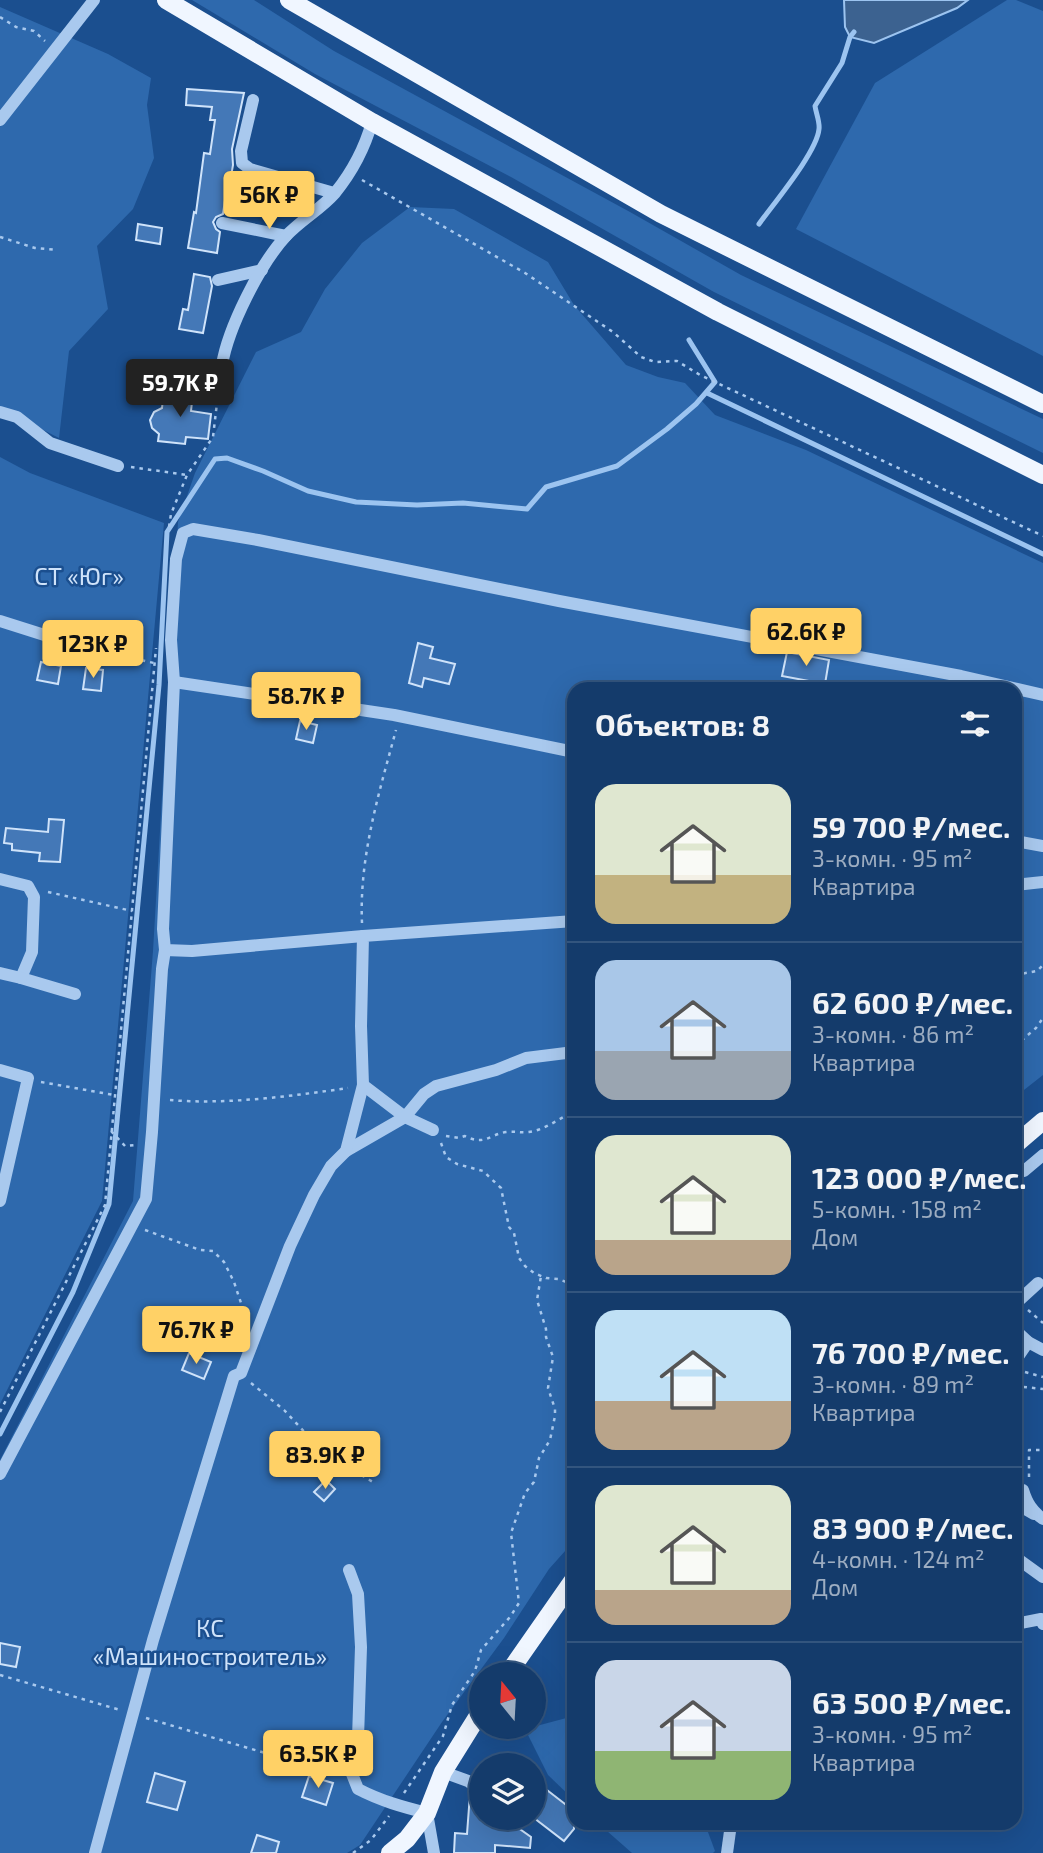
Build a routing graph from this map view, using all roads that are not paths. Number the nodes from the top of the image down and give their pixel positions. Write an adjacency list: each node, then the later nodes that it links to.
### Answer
1 (94, 0): 5 (street)
2 (166, 0): 6 (main road)
3 (289, 0): 13 (main road)
4 (253, 100): 7 (street)
5 (0, 120)
6 (372, 122): 7 (street); 16 (main road)
7 (334, 193): 9 (street)
8 (222, 223): 9 (street)
9 (286, 236): 10 (street)
10 (262, 270): 11 (street); 12 (street)
11 (218, 280)
12 (222, 365)
13 (1043, 404)
14 (0, 412): 15 (street)
15 (118, 466)
16 (1043, 475)
17 (0, 621): 18 (street)
18 (79, 646)
19 (174, 682): 20 (street); 23 (street); 31 (street)
20 (987, 682)
21 (1022, 690): 22 (street)
22 (1043, 695)
23 (567, 751)
24 (1022, 842): 25 (street)
25 (1043, 846)
26 (0, 879): 33 (street)
27 (1043, 881): 28 (street)
28 (1022, 884)
29 (567, 921): 30 (street)
30 (363, 936): 31 (street); 37 (street)
31 (165, 950): 52 (street)
32 (0, 973): 33 (street)
33 (21, 978): 34 (street)
34 (75, 994)
35 (567, 1053): 38 (street)
36 (0, 1070): 45 (street)
37 (363, 1085): 38 (street); 42 (street)
38 (405, 1117): 40 (street); 42 (street)
39 (1043, 1121): 41 (main road)
40 (435, 1132)
41 (1022, 1139)
42 (346, 1151): 68 (street)
43 (1043, 1155): 44 (street)
44 (1022, 1171)
45 (0, 1200)
46 (1038, 1283): 47 (street)
47 (1022, 1298)
48 (1022, 1336): 49 (street)
49 (1028, 1342): 50 (street); 51 (street)
50 (1043, 1350)
51 (1022, 1351)
52 (0, 1474)
53 (1023, 1490): 55 (street)
54 (1022, 1507): 55 (street)
55 (1043, 1519)
56 (1022, 1562): 58 (street)
57 (349, 1570): 66 (street)
58 (1043, 1576)
59 (567, 1588): 62 (main road)
60 (1022, 1623): 61 (street)
61 (1043, 1624)
62 (516, 1662)
63 (469, 1731): 64 (main road)
64 (443, 1772): 65 (street); 66 (main road)
65 (469, 1782)
66 (427, 1813): 69 (main road); 70 (street)
67 (730, 1830): 71 (street)
68 (96, 1853)
69 (390, 1853)
70 (434, 1853)
71 (727, 1853)

